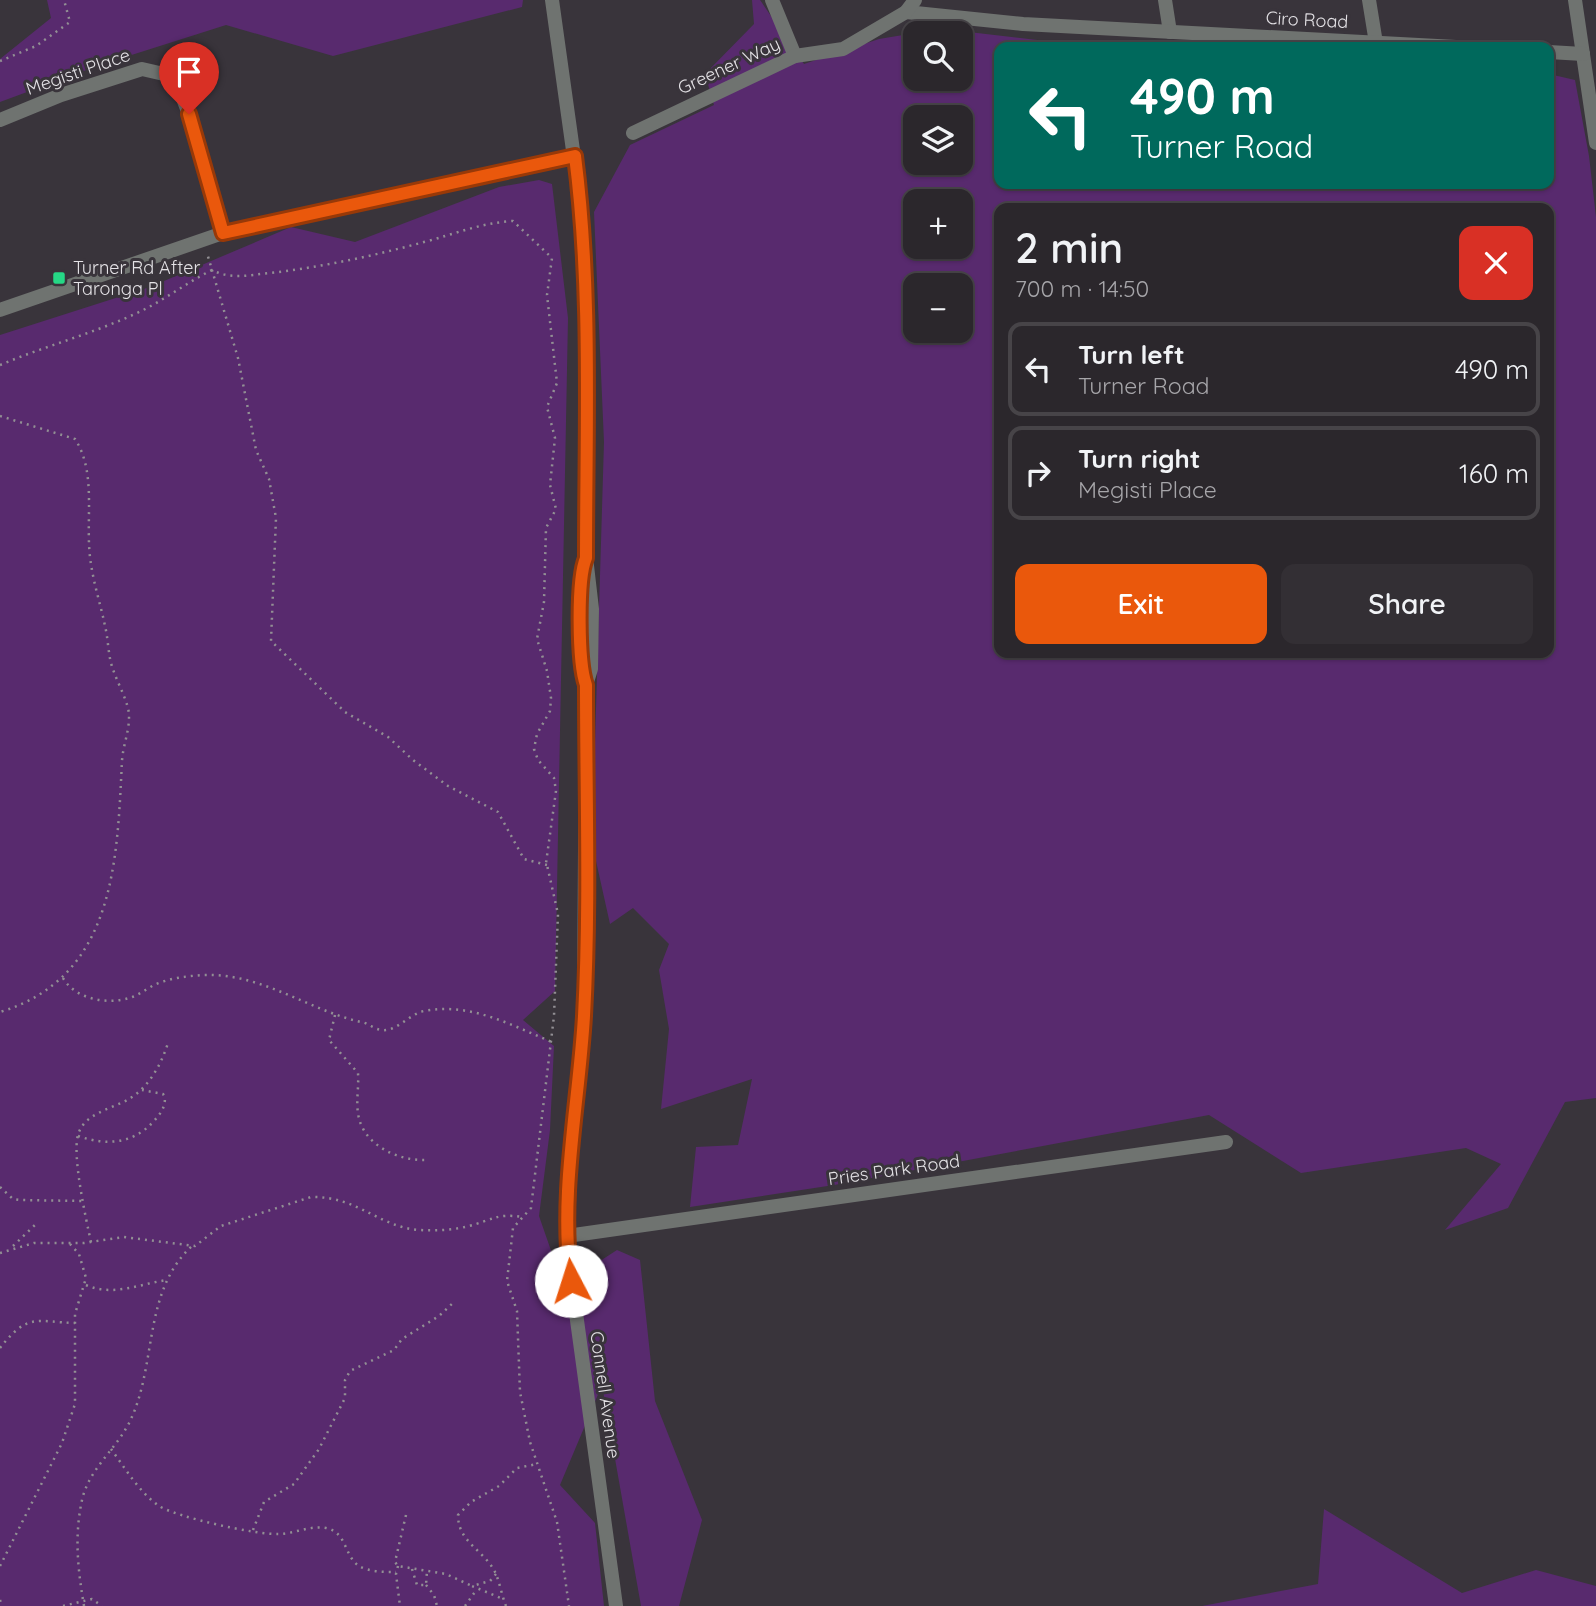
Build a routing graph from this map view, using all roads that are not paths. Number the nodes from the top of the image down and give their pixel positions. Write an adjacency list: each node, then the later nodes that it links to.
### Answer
1 (552, 0): 16 (street, Connell Avenue)
2 (772, 0): 12 (street)
3 (1165, 0): 7 (street)
4 (1369, 0): 9 (street)
5 (1576, 0): 11 (street)
6 (910, 6): 7 (street, Ciro Road); 12 (street, Greener Way)
7 (1170, 32): 8 (street, Ciro Road)
8 (1357, 42)
9 (1376, 42)
10 (1554, 52): 11 (street)
11 (1583, 54): 15 (street)
12 (795, 56): 14 (street, Greener Way)
13 (0, 120): 17 (street, Megisti Place)
14 (633, 133)
15 (1596, 144)
16 (575, 156): 17 (street); 20 (street, Connell Avenue)
17 (223, 233): 18 (street)
18 (0, 310)
19 (1226, 1142): 20 (street, Pries Park Road)
20 (567, 1236): 21 (street, Connell Avenue)
21 (616, 1606)

